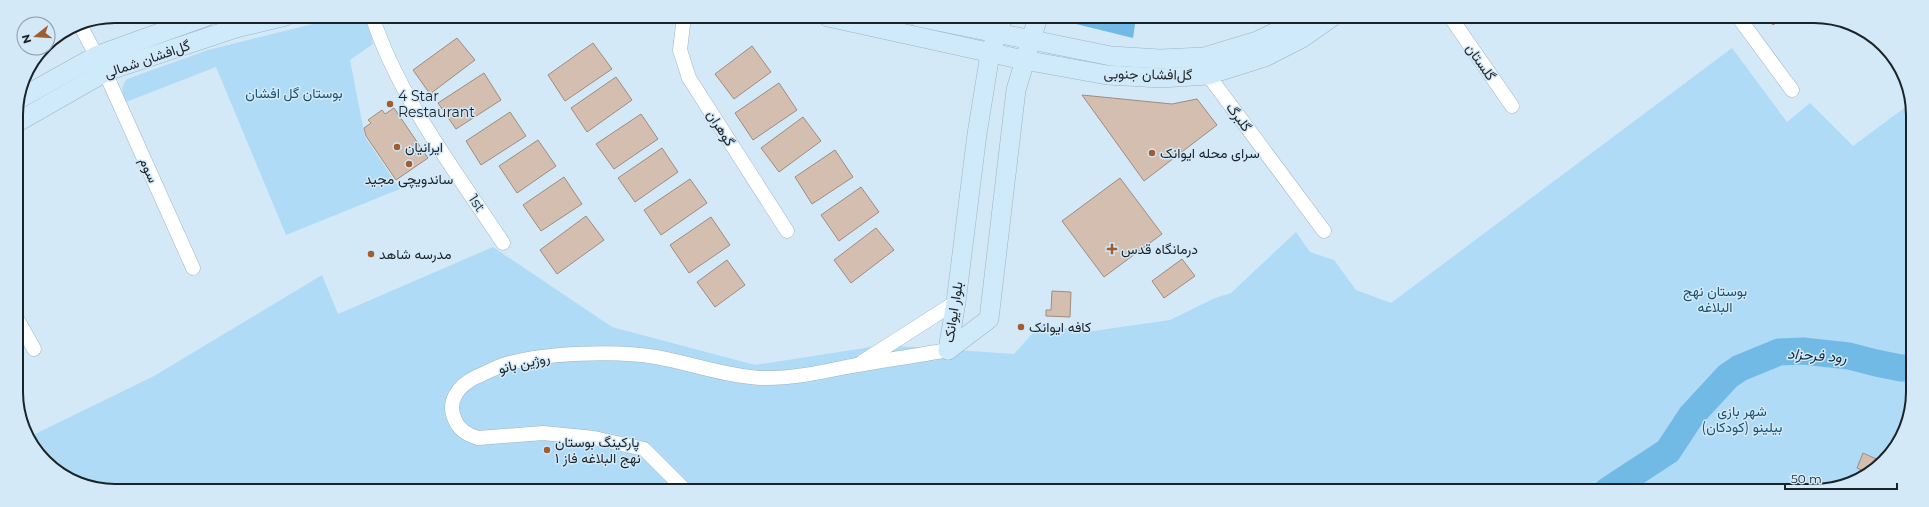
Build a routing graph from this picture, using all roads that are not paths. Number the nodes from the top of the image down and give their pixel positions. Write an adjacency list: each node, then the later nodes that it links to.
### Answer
1 (191, 23): 17 (main road, گل‌افشان شمالی)
2 (257, 23): 17 (main road, گل‌افشان شمالی)
3 (375, 23): 25 (street, 1st)
4 (683, 23): 23 (street, گوهران)
5 (854, 23): 15 (main road)
6 (980, 23): 12 (main road)
7 (1036, 23): 14 (main road, بلوار ایوانک)
8 (1295, 23): 18 (main road, گل‌افشان جنوبی)
9 (1323, 23): 18 (main road, گل‌افشان جنوبی)
10 (1454, 23): 21 (street, گلستان)
11 (1743, 23): 19 (street)
12 (1000, 25): 14 (main road, گل‌افشان جنوبی); 15 (main road, بلوار ایوانک)
13 (82, 30): 17 (street, سوم)
14 (1030, 41): 16 (main road, بلوار ایوانک); 18 (main road, گل‌افشان جنوبی)
15 (990, 54): 16 (main road, گل‌افشان جنوبی); 27 (main road, بلوار ایوانک)
16 (1024, 60): 18 (main road, گل‌افشان جنوبی); 30 (main road, بلوار ایوانک)
17 (100, 64): 20 (main road, گل‌افشان شمالی); 22 (main road, گل‌افشان شمالی); 26 (street, سوم)
18 (1206, 66): 24 (street, گلبرگ)
19 (1792, 90)
20 (25, 96)
21 (1512, 106)
22 (23, 118)
23 (786, 231)
24 (1324, 231)
25 (503, 243)
26 (193, 268)
27 (956, 302): 30 (main road, بلوار ایوانک); 31 (street)
28 (23, 330): 29 (street)
29 (34, 349)
30 (948, 350): 31 (street, روژین بانو)
31 (857, 366): 32 (street, روژین بانو)
32 (679, 484)

